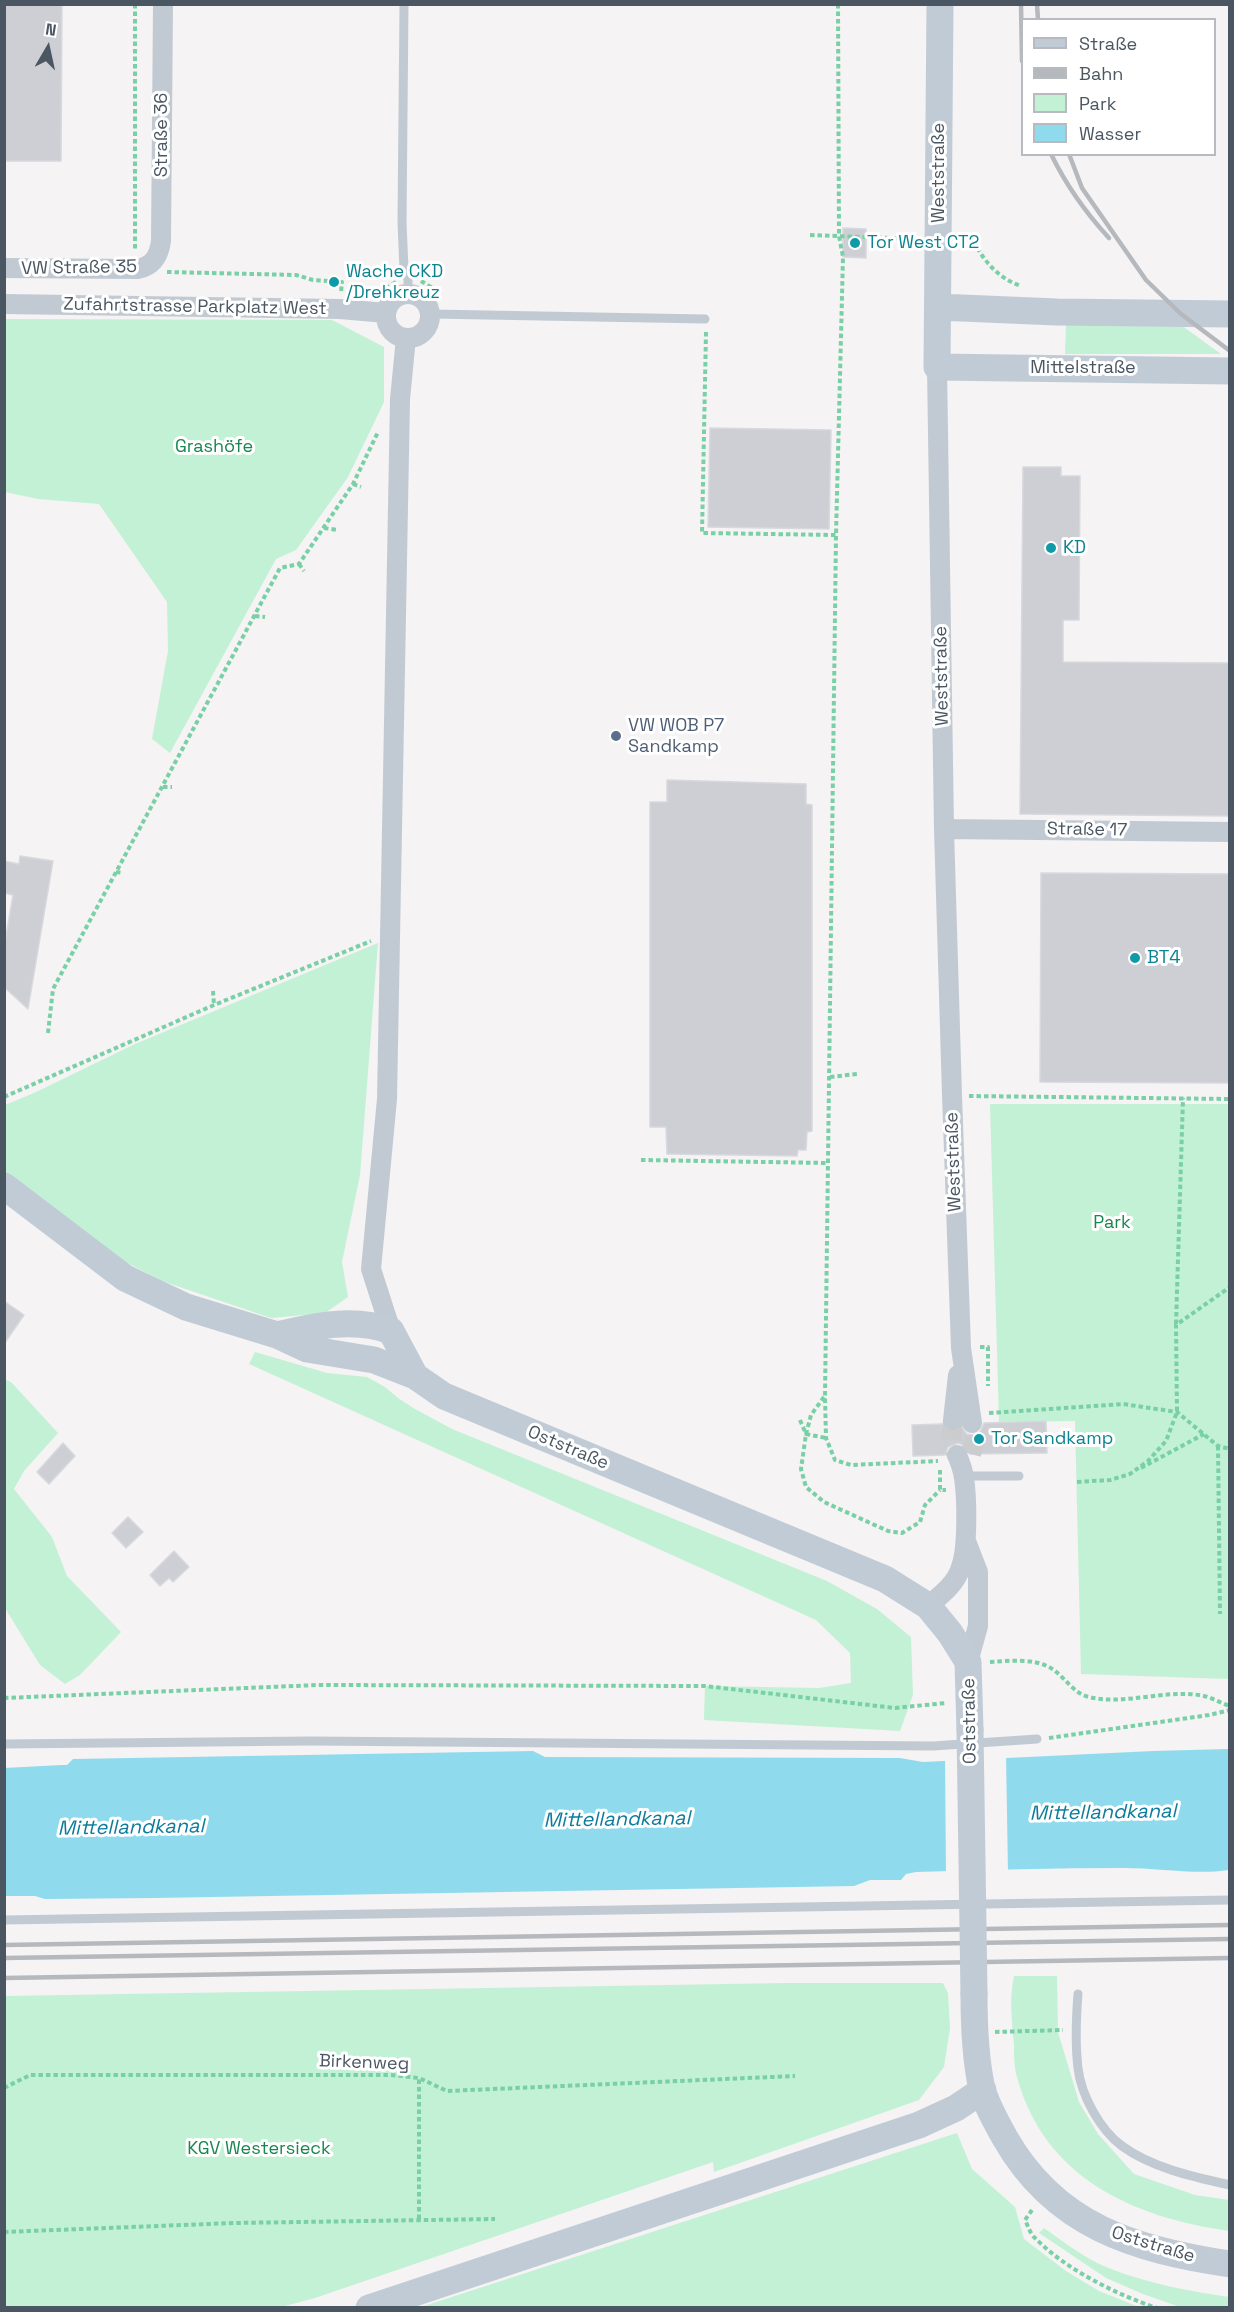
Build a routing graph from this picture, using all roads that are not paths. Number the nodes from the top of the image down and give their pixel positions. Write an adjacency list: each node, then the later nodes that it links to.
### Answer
1 (163, 4): 4 (street, Straße 36)
2 (404, 4): 6 (lane)
3 (940, 4): 8 (street, Weststraße)
4 (144, 257): 5 (street, VW Straße 35)
5 (4, 268)
6 (408, 293): 9 (street); 10 (street)
7 (4, 304): 9 (street, Zufahrtstrasse Parkplatz West)
8 (938, 307): 11 (street); 14 (street, Weststraße)
9 (386, 313): 13 (street)
10 (431, 314): 12 (lane); 13 (street)
11 (1230, 314)
12 (705, 319)
13 (406, 338): 19 (street)
14 (937, 367): 15 (street, Mittelstraße); 16 (street, Weststraße)
15 (1230, 371)
16 (944, 829): 17 (street, Straße 17); 22 (street, Weststraße)
17 (1230, 832)
18 (4, 1185): 20 (street)
19 (392, 1332): 20 (street); 21 (street)
20 (277, 1335): 21 (street)
21 (415, 1376): 27 (street, Oststraße)
22 (965, 1420)
23 (956, 1457): 24 (street)
24 (964, 1476): 25 (lane); 26 (street)
25 (1019, 1476)
26 (965, 1538): 27 (street); 28 (street)
27 (928, 1606): 28 (street, Oststraße)
28 (968, 1662): 34 (street, Oststraße, bridge)
29 (1037, 1739): 30 (lane)
30 (4, 1744)
31 (1230, 1900): 32 (lane)
32 (4, 1920)
33 (1078, 1994): 35 (lane)
34 (983, 2090): 36 (street, Oststraße); 37 (street)
35 (1230, 2185)
36 (1230, 2264)
37 (369, 2307)

